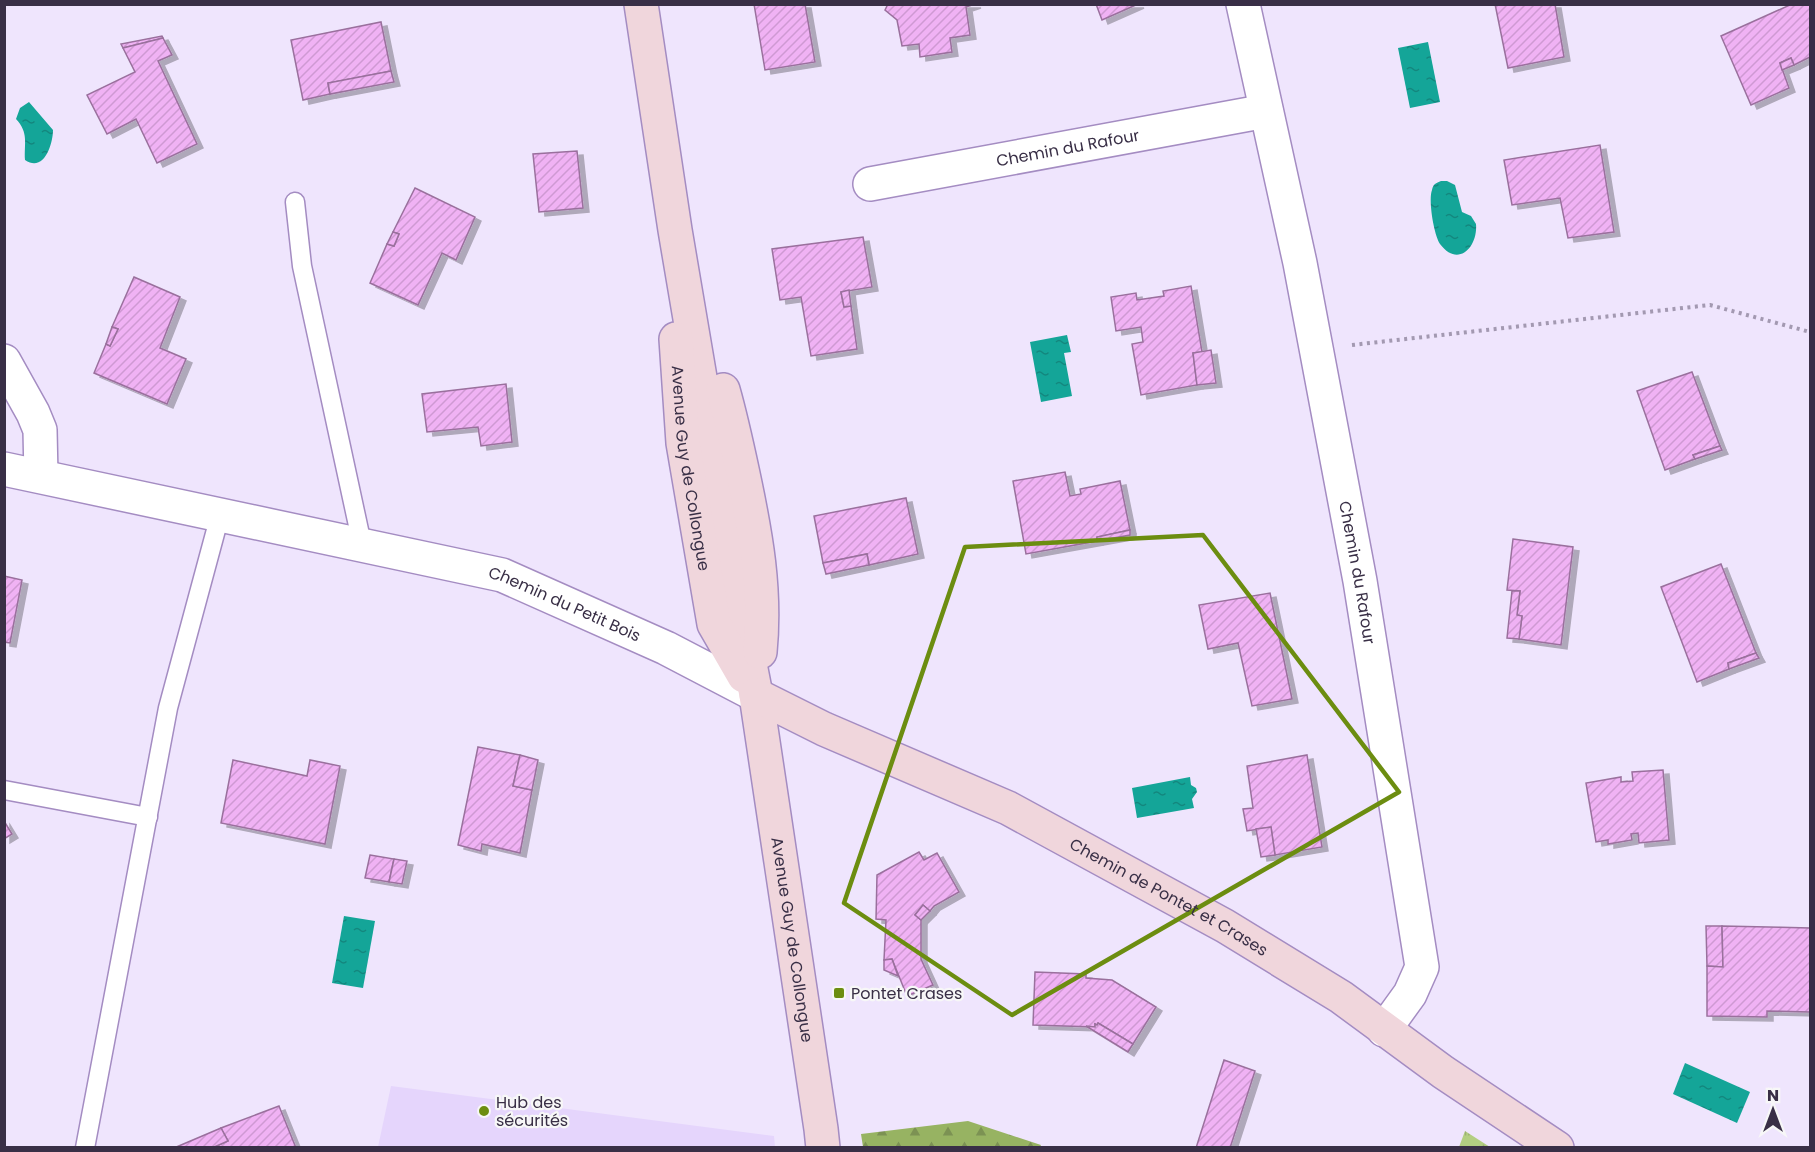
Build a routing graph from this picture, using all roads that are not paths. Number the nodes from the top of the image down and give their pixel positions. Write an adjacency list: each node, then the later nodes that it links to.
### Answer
1 (641, 4): 6 (main road, Avenue Guy de Collongue)
2 (1243, 4): 3 (street, Chemin du Rafour)
3 (1266, 111): 4 (street, Chemin du Rafour); 15 (street, Chemin du Rafour)
4 (870, 184)
5 (295, 201): 11 (lane)
6 (675, 230): 12 (main road, Avenue Guy de Collongue); 12 (main road, Avenue Guy de Collongue)
7 (4, 361): 9 (street)
8 (4, 469): 9 (street, Chemin du Petit Bois)
9 (41, 476): 10 (street, Chemin du Petit Bois)
10 (220, 515): 11 (street, Chemin du Petit Bois); 14 (lane)
11 (362, 544): 12 (street, Chemin du Petit Bois)
12 (756, 695): 15 (main road, Chemin de Pontet et Crases); 17 (main road, Avenue Guy de Collongue)
13 (4, 790): 14 (lane)
14 (148, 817): 16 (lane)
15 (1384, 1030): 18 (main road, Chemin de Pontet et Crases)
16 (85, 1148)
17 (823, 1148)
18 (1557, 1148)

